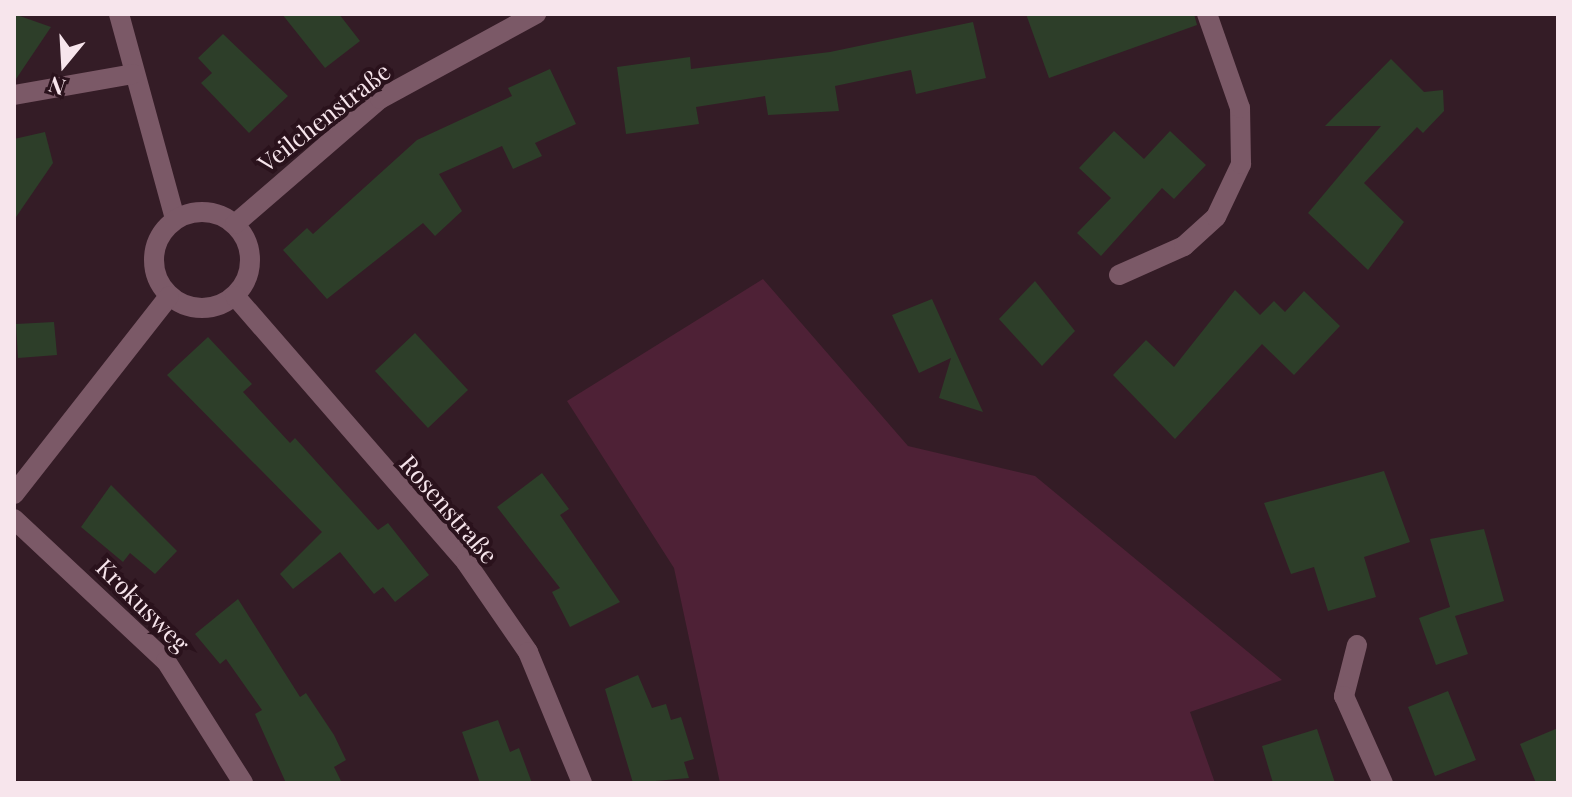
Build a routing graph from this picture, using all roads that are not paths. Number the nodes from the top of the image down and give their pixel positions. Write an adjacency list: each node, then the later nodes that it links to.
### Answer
1 (119, 14): 4 (street)
2 (536, 14): 7 (street, Veilchenstraße)
3 (1207, 14): 8 (street)
4 (133, 74): 5 (street); 6 (street)
5 (14, 95)
6 (175, 219): 7 (street); 9 (street)
7 (235, 224): 10 (street)
8 (1119, 275)
9 (169, 296): 10 (street); 11 (street)
10 (235, 296): 15 (street, Rosenstraße)
11 (14, 494)
12 (14, 519): 14 (street, Krokusweg)
13 (1357, 645): 16 (street)
14 (243, 783)
15 (582, 783)
16 (1383, 783)

